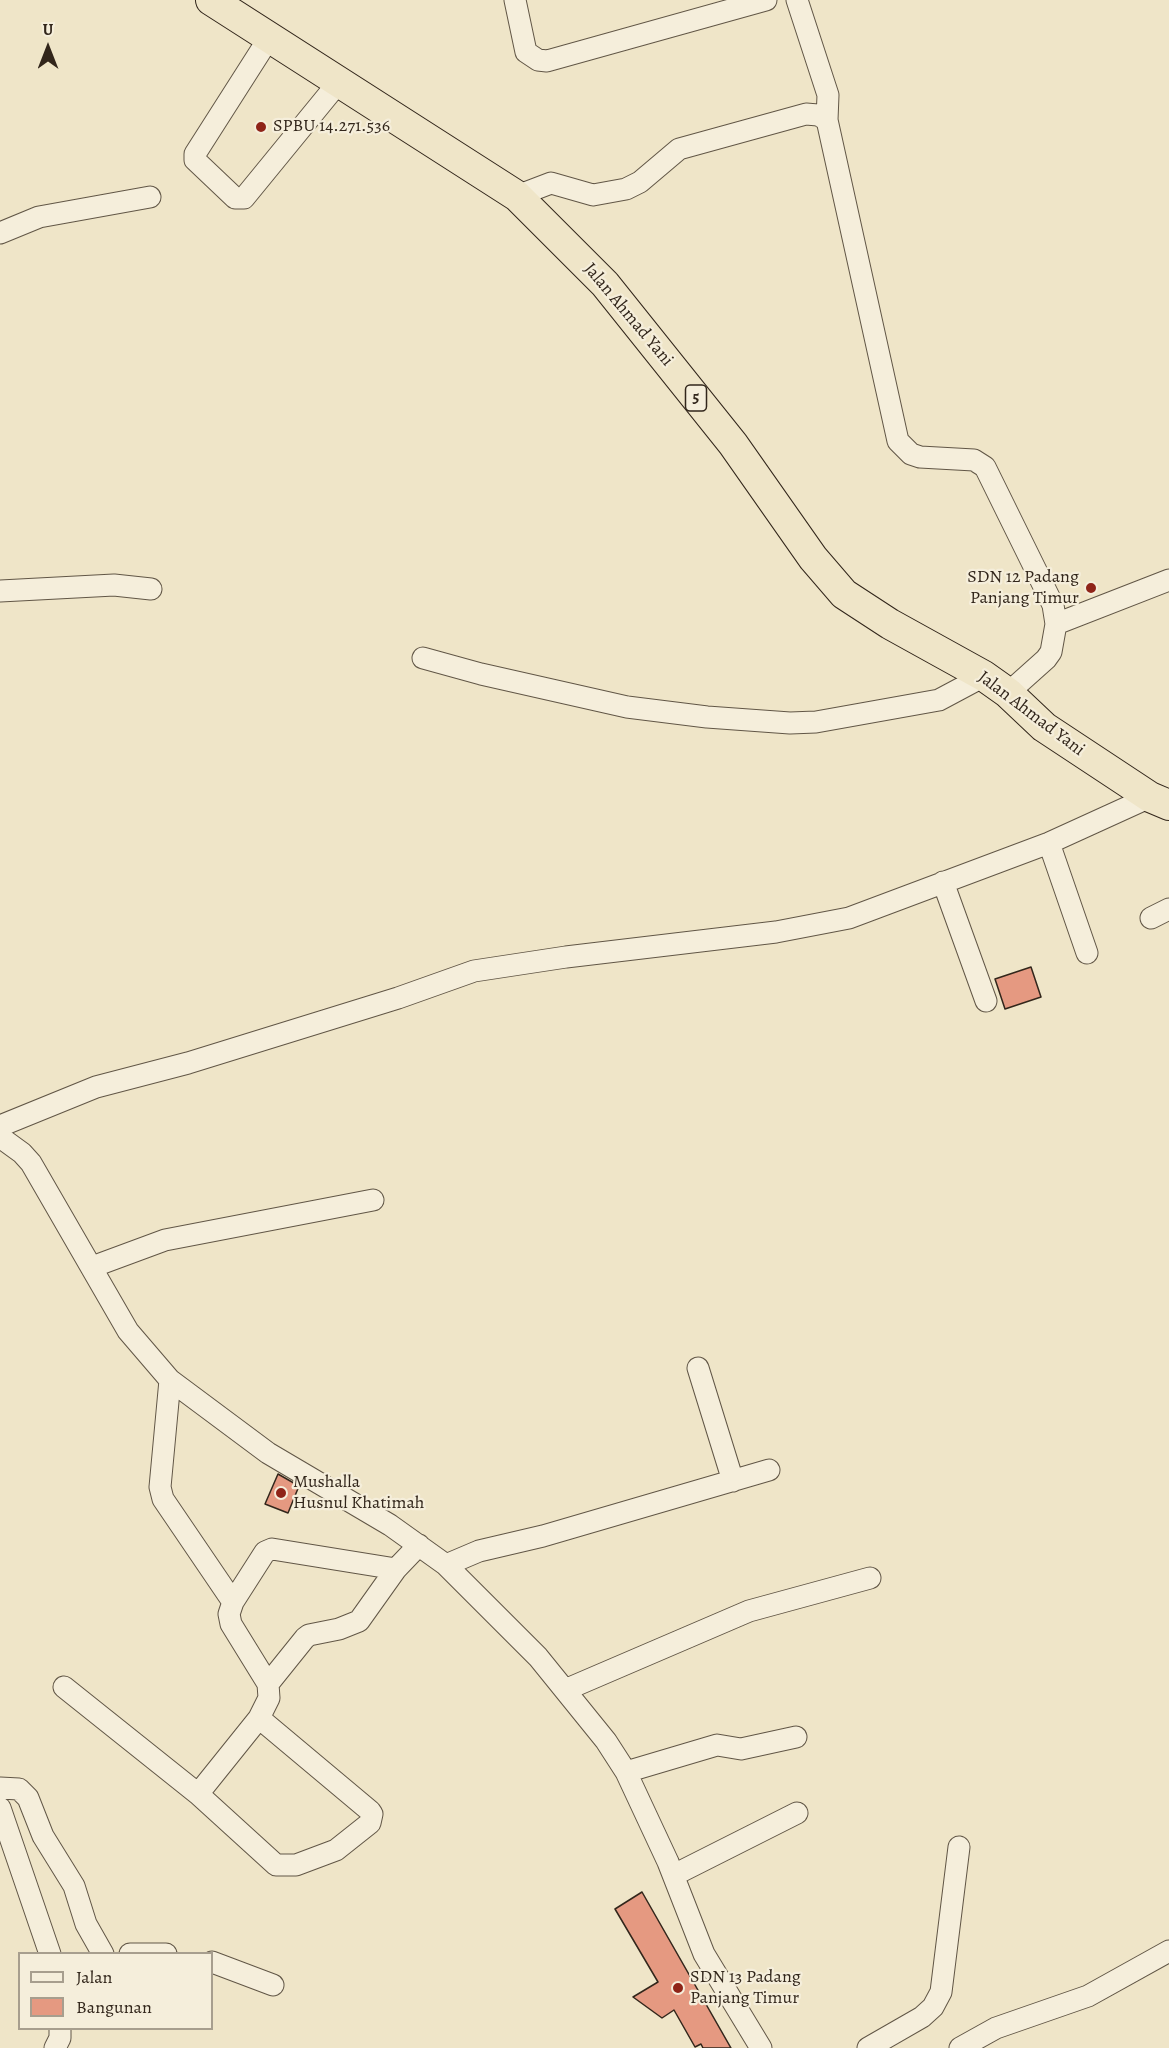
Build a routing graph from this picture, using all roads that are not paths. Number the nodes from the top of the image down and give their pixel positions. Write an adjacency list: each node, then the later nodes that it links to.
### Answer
1 (211, 0): 5 (highway, Jalan Ahmad Yani / 5)
2 (515, 0): 3 (street)
3 (766, 0)
4 (797, 0): 7 (street)
5 (269, 38): 6 (highway, Jalan Ahmad Yani / 5); 6 (street)
6 (338, 83): 8 (highway, Jalan Ahmad Yani / 5)
7 (827, 120): 8 (street); 14 (street)
8 (517, 196): 16 (highway, Jalan Ahmad Yani / 5)
9 (150, 197): 10 (street)
10 (0, 233)
11 (1169, 580): 14 (street)
12 (151, 589): 13 (street)
13 (0, 591)
14 (1056, 624): 17 (street)
15 (423, 658): 16 (street)
16 (984, 676): 17 (highway, Jalan Ahmad Yani / 5)
17 (1008, 693): 18 (highway, Jalan Ahmad Yani / 5)
18 (1163, 807): 19 (street)
19 (1048, 843): 20 (street); 21 (street)
20 (944, 882): 22 (street); 23 (street)
21 (1087, 953)
22 (986, 1001)
23 (0, 1126)
24 (0, 1137): 26 (street)
25 (373, 1200): 26 (street)
26 (92, 1267): 28 (street)
27 (698, 1368): 30 (street)
28 (170, 1380): 31 (street); 35 (street)
29 (769, 1470): 30 (street)
30 (733, 1480): 32 (street)
31 (419, 1545): 32 (street); 33 (street)
32 (446, 1565): 38 (street)
33 (396, 1569): 35 (street); 36 (street)
34 (870, 1578): 38 (street)
35 (233, 1602): 36 (street)
36 (268, 1684): 39 (street)
37 (64, 1687): 43 (street)
38 (565, 1690): 41 (street)
39 (259, 1718): 43 (street); 43 (street)
40 (796, 1737): 41 (street)
41 (626, 1772): 47 (street)
42 (0, 1788): 50 (street)
43 (198, 1794)
44 (0, 1808): 49 (street)
45 (797, 1813): 47 (street)
46 (959, 1847): 56 (street)
47 (674, 1875): 55 (street)
48 (1169, 1951): 57 (street)
49 (50, 1952)
50 (103, 1952)
51 (213, 1962): 52 (street)
52 (273, 1985)
53 (60, 2030): 54 (street)
54 (55, 2048)
55 (761, 2048)
56 (868, 2048)
57 (960, 2048)

